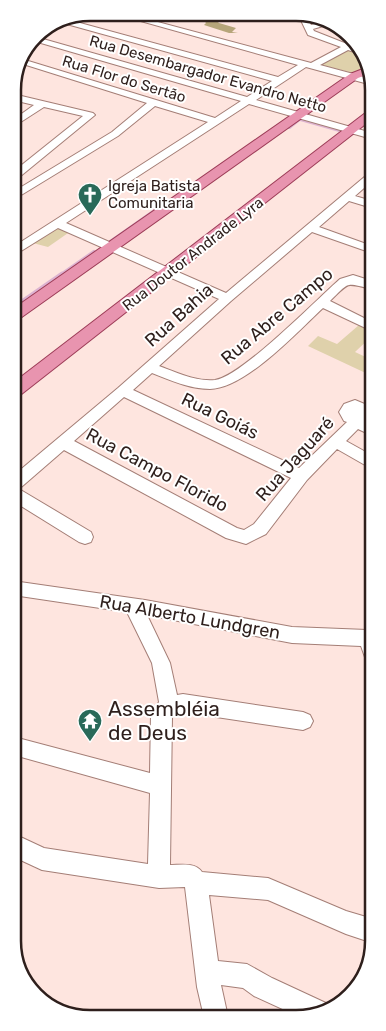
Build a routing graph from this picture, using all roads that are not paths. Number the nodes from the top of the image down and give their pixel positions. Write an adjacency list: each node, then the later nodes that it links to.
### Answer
1 (159, 21): 10 (street)
2 (306, 23): 5 (street)
3 (73, 24): 14 (street)
4 (318, 25): 5 (street)
5 (309, 28): 7 (street)
6 (42, 41): 16 (street, Rua Desembargador Evandro Netto)
7 (348, 44)
8 (349, 46): 10 (street)
9 (27, 63): 17 (street, Rua Flor do Sertão)
10 (310, 64): 12 (street); 14 (street)
11 (362, 73): 12 (main road)
12 (354, 76): 13 (street); 19 (main road)
13 (363, 79)
14 (278, 80): 16 (street)
15 (21, 99): 18 (street)
16 (248, 100): 19 (street, Rua Desembargador Evandro Netto); 22 (street)
17 (154, 102): 22 (street, Rua Flor do Sertão); 27 (street)
18 (43, 103): 20 (street); 25 (street)
19 (299, 115): 23 (street, Rua Desembargador Evandro Netto); 34 (main road)
20 (21, 118)
21 (365, 120): 23 (main road, Rua Doutor Andrade Lyra)
22 (215, 121): 30 (street)
23 (352, 130): 24 (street, Rua Desembargador Evandro Netto); 35 (main road, Rua Doutor Andrade Lyra)
24 (365, 134)
25 (21, 171)
26 (365, 182): 28 (street, Rua Bahia)
27 (21, 191)
28 (349, 197): 29 (street); 31 (street, Rua Bahia)
29 (365, 203)
30 (56, 223): 32 (street); 34 (street)
31 (312, 228): 33 (street); 37 (street, Rua Bahia)
32 (21, 247)
33 (365, 247)
34 (110, 248): 35 (street); 39 (main road)
35 (168, 273): 37 (street); 42 (main road, Rua Doutor Andrade Lyra)
36 (365, 282): 38 (street, Rua Abre Campo)
37 (227, 298): 41 (street, Rua Bahia)
38 (321, 302): 40 (street); 41 (street, Rua Abre Campo)
39 (21, 310)
40 (365, 324)
41 (149, 367): 43 (street, Rua Bahia)
42 (21, 386)
43 (123, 391): 45 (street, Rua Bahia); 48 (street, Rua Goiás)
44 (364, 415): 46 (street, Rua Jaguaré)
45 (64, 442): 49 (street, Rua Bahia); 51 (street, Rua Campo Florido)
46 (336, 442): 47 (street); 48 (street, Rua Jaguaré)
47 (365, 458)
48 (301, 476): 51 (street, Rua Jaguaré)
49 (21, 479)
50 (21, 498): 52 (street)
51 (232, 534)
52 (85, 536)
53 (21, 589): 54 (street, Rua Alberto Lundgren)
54 (133, 606): 55 (street, Rua Alberto Lundgren); 56 (street)
55 (365, 641)
56 (166, 708): 57 (street); 59 (street)
57 (302, 720)
58 (21, 748): 59 (street)
59 (160, 786): 61 (street)
60 (21, 848): 61 (street)
61 (159, 877): 62 (street)
62 (196, 883): 63 (street); 64 (street)
63 (365, 928)
64 (207, 972): 65 (street); 66 (street)
65 (308, 1008)
66 (215, 1010)

